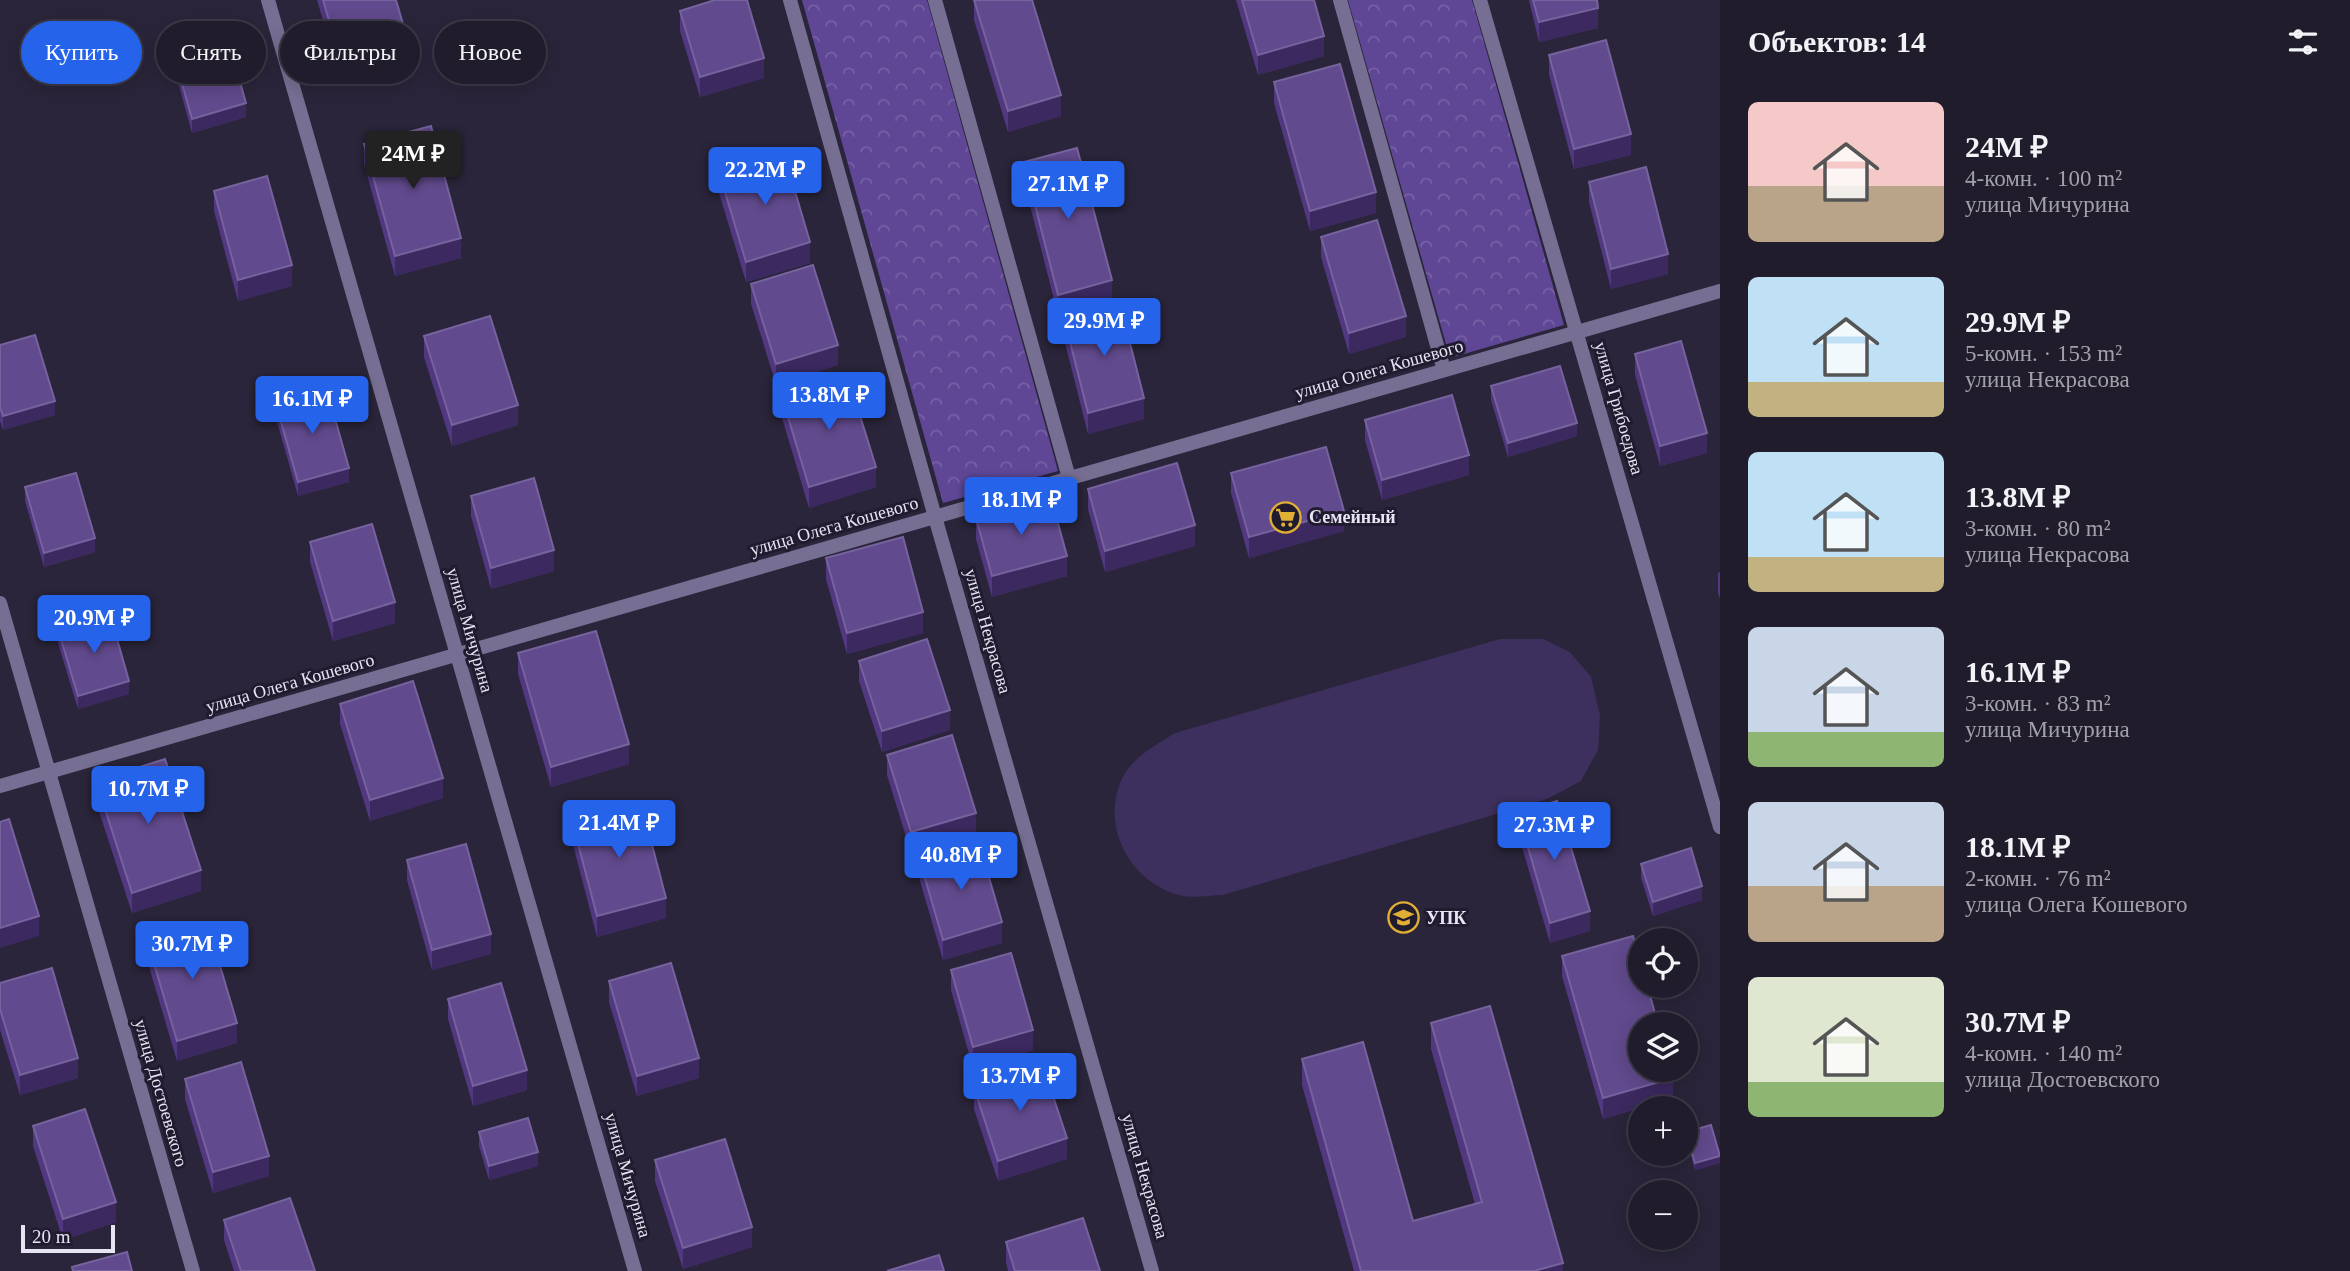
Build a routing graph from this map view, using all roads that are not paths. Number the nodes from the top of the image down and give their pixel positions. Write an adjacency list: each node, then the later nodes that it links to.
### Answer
1 (268, 0): 12 (street, улица Мичурина)
2 (790, 0): 10 (street, улица Некрасова)
3 (934, 0): 9 (street)
4 (1340, 0): 8 (street)
5 (1480, 0): 7 (street, улица Грибоедова)
6 (1720, 291): 7 (street, улица Олега Кошевого)
7 (1576, 332): 8 (street, улица Олега Кошевого); 15 (street, улица Грибоедова)
8 (1444, 370): 9 (street, улица Олега Кошевого)
9 (1069, 478): 10 (street, улица Олега Кошевого)
10 (935, 517): 12 (street, улица Олега Кошевого); 18 (street, улица Некрасова)
11 (0, 603): 13 (street, улица Достоевского)
12 (457, 654): 13 (street, улица Олега Кошевого); 17 (street, улица Мичурина)
13 (49, 772): 14 (street, улица Олега Кошевого); 16 (street, улица Достоевского)
14 (0, 786)
15 (1720, 827)
16 (192, 1271)
17 (635, 1271)
18 (1152, 1271)

